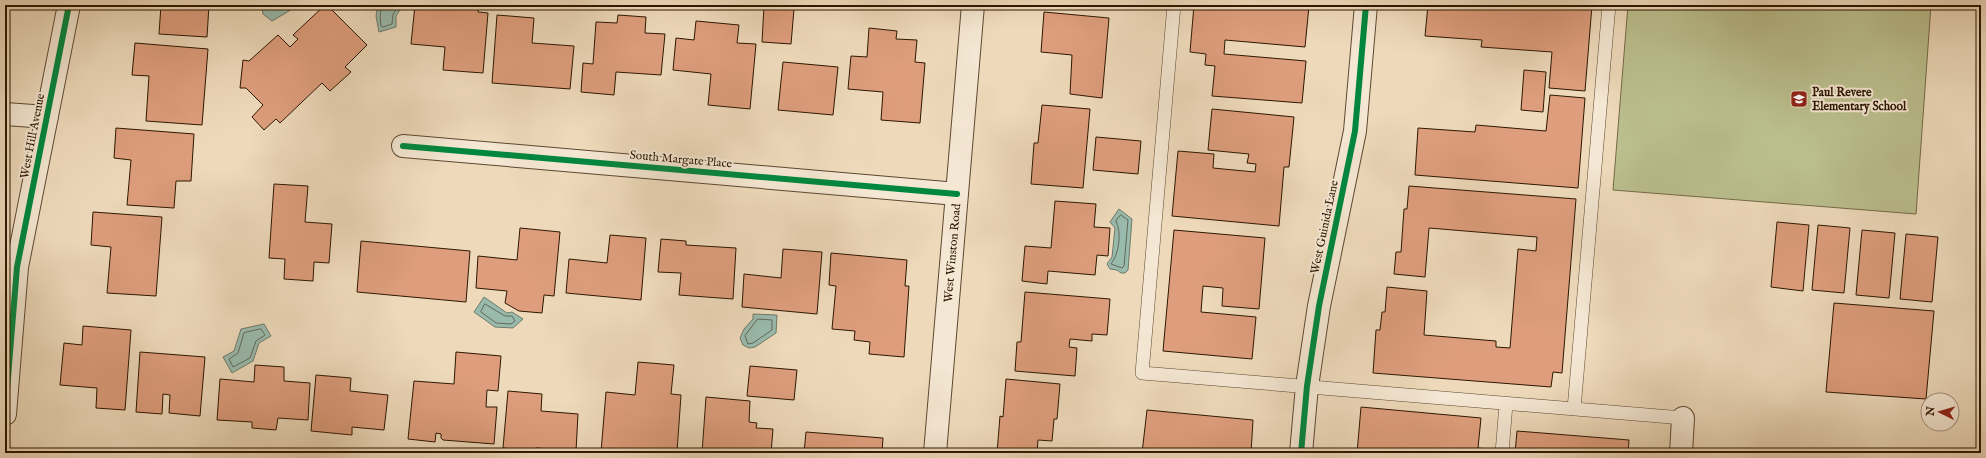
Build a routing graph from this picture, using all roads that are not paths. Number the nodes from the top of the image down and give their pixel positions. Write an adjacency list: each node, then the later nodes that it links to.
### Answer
1 (70, 5): 7 (street, West Hill Avenue)
2 (973, 5): 9 (street, West Winston Road)
3 (1174, 5): 10 (lane)
4 (1366, 5): 10 (street, West Guinida Lane)
5 (1609, 5): 12 (lane)
6 (5, 114): 7 (street)
7 (47, 117): 13 (street, West Hill Avenue)
8 (404, 146): 9 (street, South Margate Place)
9 (957, 194): 15 (street, West Winston Road)
10 (1307, 386): 11 (lane); 16 (street, West Guinida Lane)
11 (1506, 404): 12 (lane); 17 (lane)
12 (1574, 409): 14 (lane)
13 (5, 414)
14 (1683, 418): 18 (street)
15 (935, 453)
16 (1301, 453)
17 (1502, 453)
18 (1681, 453)

